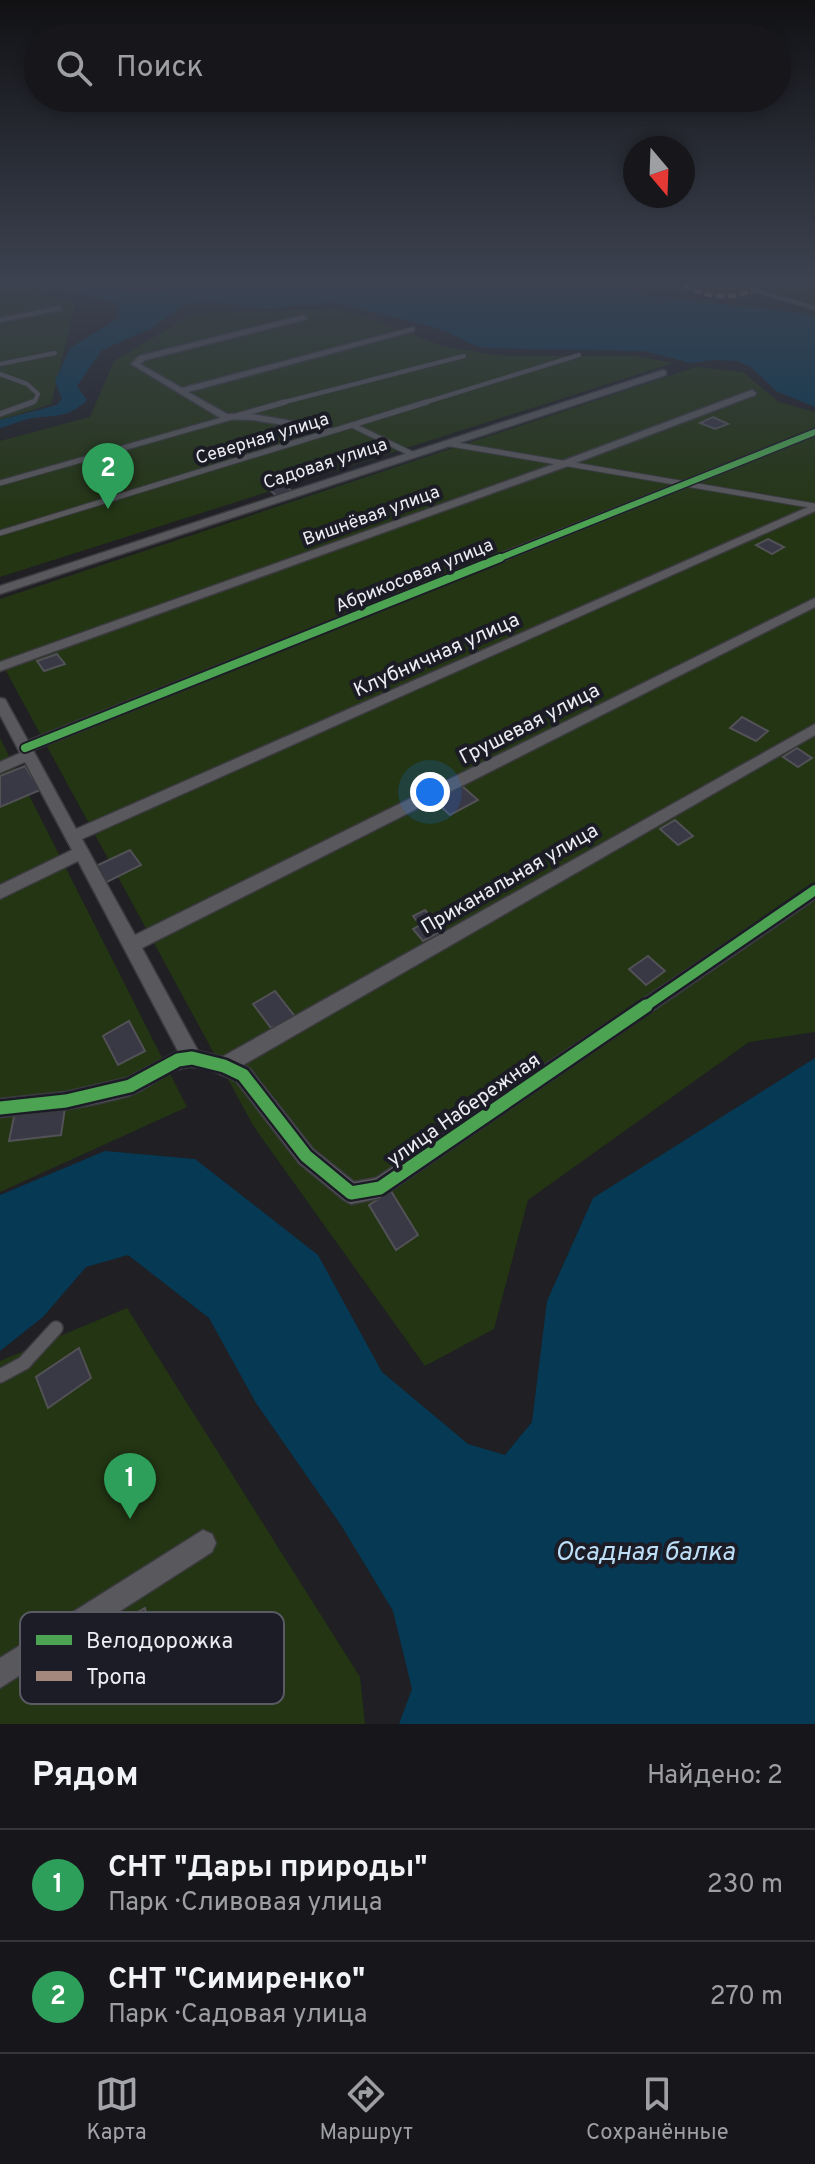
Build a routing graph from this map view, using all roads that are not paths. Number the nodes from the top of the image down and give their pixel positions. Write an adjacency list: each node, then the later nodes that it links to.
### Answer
1 (23, 359): 6 (lane)
2 (140, 359): 9 (street)
3 (298, 359): 9 (street)
4 (450, 359): 12 (lane)
5 (565, 359): 13 (lane, Северная улица)
6 (0, 364)
7 (663, 373): 16 (street, Садовая улица)
8 (0, 374): 11 (lane)
9 (180, 391): 12 (street)
10 (752, 393): 18 (street, Вишнёвая улица)
11 (0, 414)
12 (225, 417): 14 (street); 19 (lane)
13 (352, 425): 14 (lane, Северная улица); 17 (lane)
14 (330, 431): 22 (lane, Северная улица)
15 (815, 432): 20 (street, Абрикосовая улица)
16 (451, 444): 17 (street, Садовая улица); 18 (lane)
17 (414, 455): 23 (street, Садовая улица)
18 (561, 465): 20 (lane); 25 (street, Вишнёвая улица)
19 (0, 483)
20 (681, 485): 21 (lane); 28 (street, Абрикосовая улица)
21 (815, 507): 30 (street, Клубничная улица)
22 (0, 533)
23 (0, 590)
24 (815, 602): 33 (street, Грушевая улица)
25 (0, 667)
26 (0, 702): 28 (street)
27 (815, 729): 35 (street, Приканальная улица)
28 (27, 752): 29 (street, Абрикосовая улица); 30 (street)
29 (0, 768)
30 (77, 845): 32 (street); 33 (street)
31 (815, 890): 35 (street, улица Набережная)
32 (0, 893)
33 (131, 945): 34 (street)
34 (192, 1058): 35 (street, улица Набережная); 36 (street)
35 (224, 1066)
36 (0, 1108)
37 (56, 1328): 38 (lane)
38 (0, 1376)
39 (203, 1543): 40 (street)
40 (96, 1612)
41 (20, 1661): 42 (street)
42 (0, 1674)

